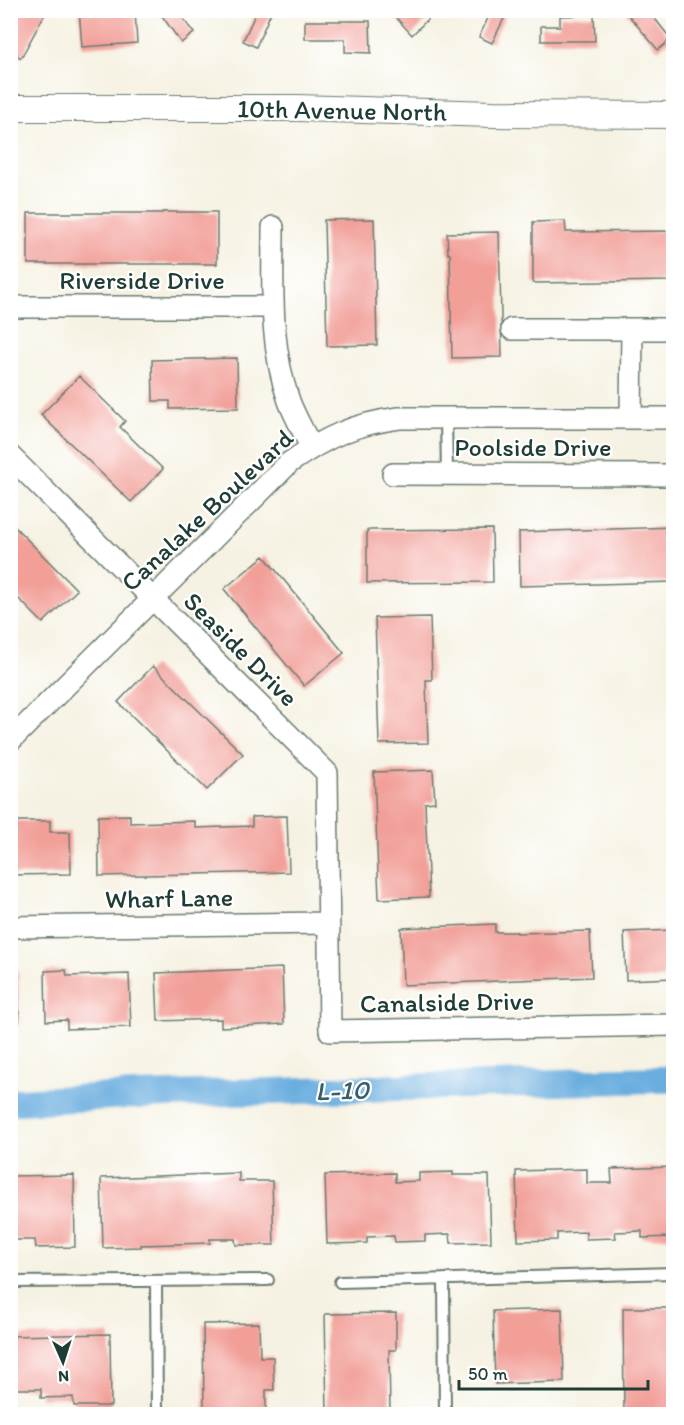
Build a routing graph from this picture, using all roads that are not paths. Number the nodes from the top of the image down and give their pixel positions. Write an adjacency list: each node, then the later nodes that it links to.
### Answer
1 (10, 108): 2 (street, 10th Avenue North)
2 (674, 115)
3 (273, 227): 5 (street)
4 (10, 306): 5 (street, Riverside Drive)
5 (273, 307): 12 (street)
6 (512, 329): 7 (street)
7 (632, 329): 8 (street); 10 (street)
8 (674, 329)
9 (446, 418): 10 (street, Canalake Boulevard); 12 (street, Canalake Boulevard); 15 (lane)
10 (631, 418): 11 (street, Canalake Boulevard)
11 (674, 418)
12 (312, 447): 17 (street, Canalake Boulevard)
13 (10, 456): 17 (street, Seaside Drive)
14 (393, 474): 15 (street, Poolside Drive)
15 (447, 474): 16 (street, Poolside Drive)
16 (674, 475)
17 (152, 598): 18 (street, Canalake Boulevard); 19 (street, Seaside Drive)
18 (12, 738)
19 (328, 924): 20 (street, Wharf Lane); 21 (street, Canalside Drive)
20 (10, 927)
21 (674, 1024)
22 (674, 1273): 23 (lane)
23 (444, 1279): 27 (lane); 29 (lane)
24 (268, 1280): 25 (lane)
25 (156, 1281): 26 (lane); 28 (lane)
26 (10, 1282)
27 (340, 1282)
28 (157, 1414)
29 (445, 1414)

